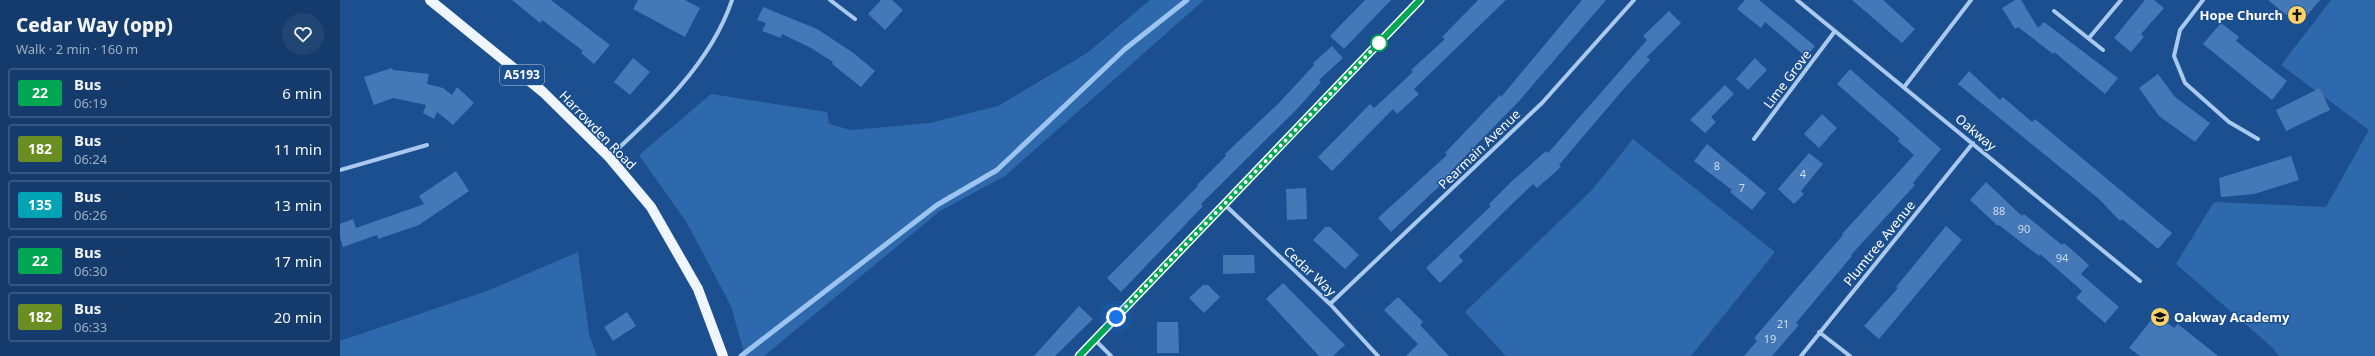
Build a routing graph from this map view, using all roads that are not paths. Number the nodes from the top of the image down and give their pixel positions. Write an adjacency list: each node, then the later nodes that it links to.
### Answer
1 (430, 0): 20 (main road, Harrowden Road / A5193)
2 (732, 0): 20 (street)
3 (832, 0): 11 (street)
4 (1420, 0): 22 (street)
5 (1634, 0): 24 (street, Pearmain Avenue)
6 (1797, 0): 12 (street, Oakway)
7 (1971, 0): 15 (street)
8 (2121, 0): 13 (street)
9 (2203, 0): 17 (street)
10 (2054, 11): 13 (street)
11 (855, 18)
12 (1835, 31): 15 (street, Oakway); 16 (street, Lime Grove)
13 (2089, 38): 14 (street)
14 (2103, 50)
15 (1905, 86): 18 (street, Oakway)
16 (1754, 139)
17 (2258, 139)
18 (1973, 143): 23 (street, Oakway); 25 (street, Plumtree Avenue)
19 (427, 144): 21 (street)
20 (609, 157): 27 (main road, Harrowden Road / A5193)
21 (340, 170)
22 (1224, 204): 24 (street, Cedar Way); 26 (street)
23 (2140, 281)
24 (1330, 304): 30 (street, Cedar Way)
25 (1819, 332): 31 (street, Plumtree Avenue); 32 (street)
26 (1095, 340): 28 (street); 29 (street)
27 (723, 356)
28 (1079, 356)
29 (1111, 356)
30 (1378, 356)
31 (1801, 356)
32 (1850, 356)

